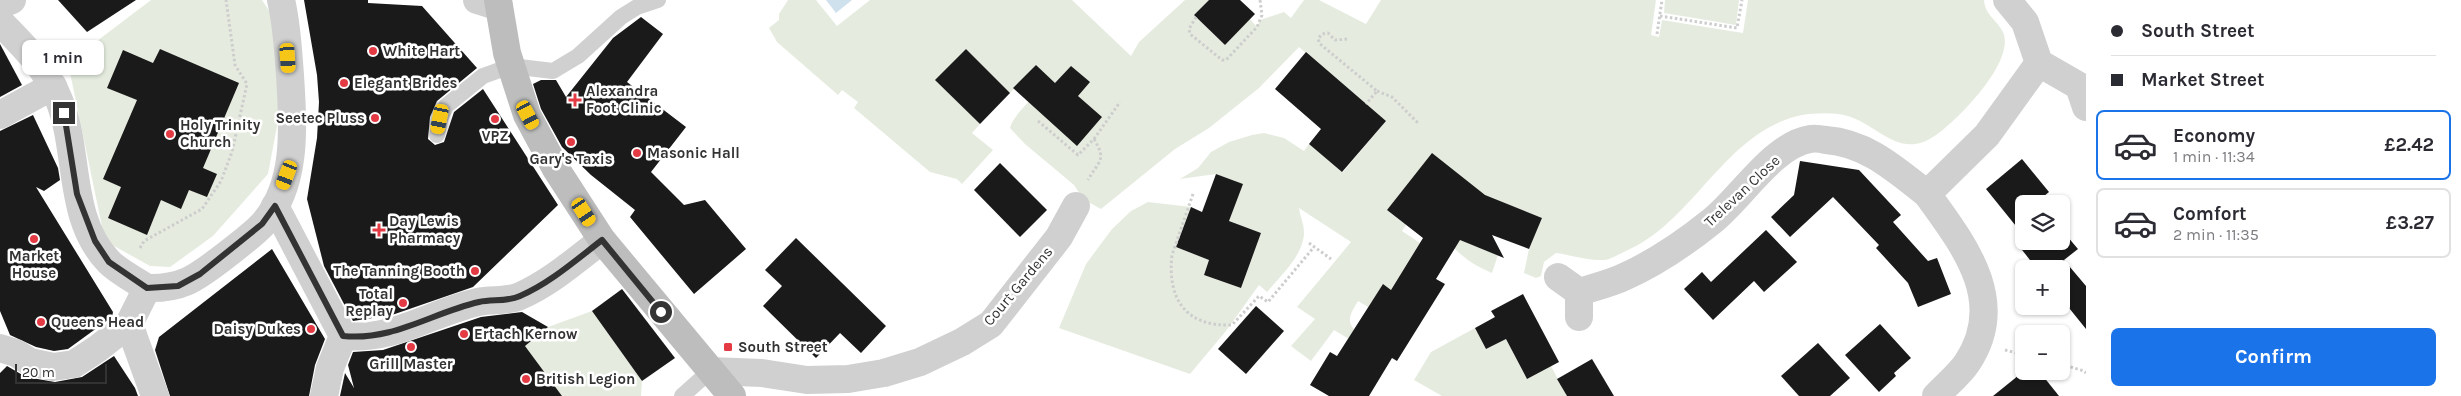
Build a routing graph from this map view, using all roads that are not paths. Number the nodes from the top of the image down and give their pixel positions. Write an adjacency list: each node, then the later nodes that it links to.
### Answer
1 (12, 0): 6 (street)
2 (281, 0): 16 (street)
3 (658, 0): 9 (lane)
4 (2007, 0): 8 (street)
5 (491, 2): 9 (street)
6 (0, 4)
7 (0, 22): 10 (street)
8 (2039, 63): 11 (street); 14 (street)
9 (512, 66): 13 (lane); 17 (street)
10 (53, 86): 12 (street); 18 (street)
11 (2086, 107)
12 (0, 115)
13 (437, 135)
14 (1927, 194): 19 (street, Trelevan Close); 28 (street, Trelevan Close)
15 (1080, 195): 23 (street, Court Gardens)
16 (275, 206): 18 (street); 21 (street)
17 (602, 240): 21 (street); 23 (street)
18 (147, 288): 20 (street)
19 (1572, 295)
20 (129, 324): 22 (street); 24 (street)
21 (343, 336): 25 (street)
22 (0, 348)
23 (710, 370): 26 (lane); 27 (street)
24 (155, 396)
25 (324, 396)
26 (682, 396)
27 (732, 396)
28 (1936, 396)

